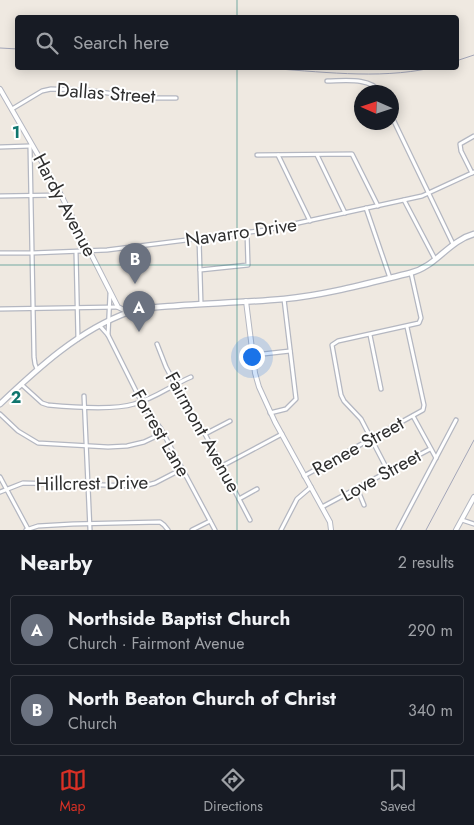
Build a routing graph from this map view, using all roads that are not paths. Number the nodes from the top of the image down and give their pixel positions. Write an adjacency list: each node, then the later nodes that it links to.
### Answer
1 (328, 81): 2 (street)
2 (374, 85)
3 (0, 89): 5 (street, Hardy Avenue)
4 (176, 98): 5 (street, Dallas Street)
5 (12, 109): 8 (street, Hardy Avenue)
6 (398, 130): 14 (street)
7 (474, 136): 13 (street)
8 (32, 146): 9 (street); 15 (street, Hardy Avenue); 17 (street)
9 (0, 147)
10 (316, 154): 12 (street); 19 (street); 21 (street)
11 (257, 155): 12 (street)
12 (278, 155): 22 (street)
13 (473, 172): 14 (street, Navarro Drive)
14 (429, 194): 18 (street, Navarro Drive); 26 (street)
15 (61, 195): 17 (street); 28 (street, Hardy Avenue)
16 (0, 196): 17 (street)
17 (32, 196): 30 (street)
18 (404, 200): 19 (street, Navarro Drive); 31 (street)
19 (378, 206): 20 (street, Navarro Drive)
20 (366, 208): 21 (street, Navarro Drive); 34 (street)
21 (345, 213): 22 (street, Navarro Drive)
22 (310, 221): 23 (street, Navarro Drive)
23 (247, 232): 25 (street, Navarro Drive); 32 (street)
24 (474, 234): 26 (main road)
25 (199, 238): 28 (street, Navarro Drive); 32 (street)
26 (453, 244): 31 (main road)
27 (76, 252): 28 (street, Navarro Drive); 30 (street, Navarro Drive); 42 (street)
28 (90, 252): 35 (street, Hardy Avenue)
29 (0, 253): 30 (street, Navarro Drive)
30 (32, 253): 41 (street)
31 (435, 259): 33 (main road)
32 (200, 270): 38 (street)
33 (411, 273): 34 (main road); 47 (street)
34 (390, 278): 36 (main road)
35 (110, 291): 39 (street, Hardy Avenue); 40 (street, Forrest Lane)
36 (284, 298): 37 (main road); 52 (street)
37 (246, 301): 38 (main road); 53 (street)
38 (201, 304): 44 (main road)
39 (118, 306): 40 (street); 44 (street)
40 (109, 307): 42 (street); 45 (street, Forrest Lane)
41 (34, 308): 42 (street); 43 (street); 54 (street)
42 (77, 308): 50 (street)
43 (0, 309)
44 (136, 310): 45 (main road)
45 (108, 322): 46 (main road); 48 (street, Forrest Lane)
46 (100, 326): 48 (street, Forrest Lane); 50 (main road)
47 (408, 327): 49 (street); 65 (street)
48 (108, 335): 60 (street, Forrest Lane)
49 (370, 335): 58 (street); 71 (street)
50 (78, 339): 54 (main road)
51 (157, 344): 56 (street, Fairmont Avenue)
52 (290, 351): 53 (street); 63 (street)
53 (253, 355): 63 (street)
54 (38, 369): 57 (main road)
55 (190, 377): 56 (street)
56 (175, 383): 60 (street); 69 (street, Fairmont Avenue)
57 (21, 384): 61 (main road); 62 (street)
58 (382, 389)
59 (84, 396): 62 (street)
60 (142, 402): 62 (street); 68 (street, Forrest Lane)
61 (0, 404)
62 (84, 406): 72 (street)
63 (270, 413): 70 (street)
64 (0, 414): 72 (street)
65 (413, 416): 71 (street, Renee Street); 73 (street)
66 (456, 420): 74 (street)
67 (230, 421): 69 (street)
68 (163, 433): 72 (street); 76 (street, Forrest Lane)
69 (205, 434): 75 (street, Fairmont Avenue)
70 (282, 434): 75 (street); 78 (street)
71 (370, 438): 77 (street); 78 (street, Renee Street)
72 (86, 446): 80 (street)
73 (430, 448): 74 (street, Love Street); 77 (street, Love Street)
74 (436, 458): 102 (street)
75 (222, 466): 87 (street, Fairmont Avenue)
76 (182, 469): 80 (street, Hillcrest Drive); 92 (street, Forrest Lane)
77 (388, 472): 82 (street, Love Street)
78 (304, 476): 81 (street)
79 (0, 477): 83 (street)
80 (89, 485): 83 (street, Hillcrest Drive); 93 (street)
81 (311, 487): 89 (street); 100 (street)
82 (357, 488): 88 (street); 89 (street, Love Street)
83 (6, 489): 85 (street, Hillcrest Drive); 95 (street)
84 (257, 489): 87 (street)
85 (0, 492)
86 (474, 497): 91 (street)
87 (239, 499): 90 (street, Fairmont Avenue)
88 (364, 505)
89 (322, 507): 101 (street)
90 (250, 520)
91 (462, 520): 94 (street); 103 (street)
92 (210, 521): 98 (street); 99 (street, Forrest Lane)
93 (89, 523): 95 (street); 96 (street); 97 (street)
94 (474, 524)
95 (28, 530)
96 (90, 530)
97 (168, 530)
98 (192, 530)
99 (214, 530)
100 (281, 530)
101 (331, 530)
102 (398, 530)
103 (456, 530)

